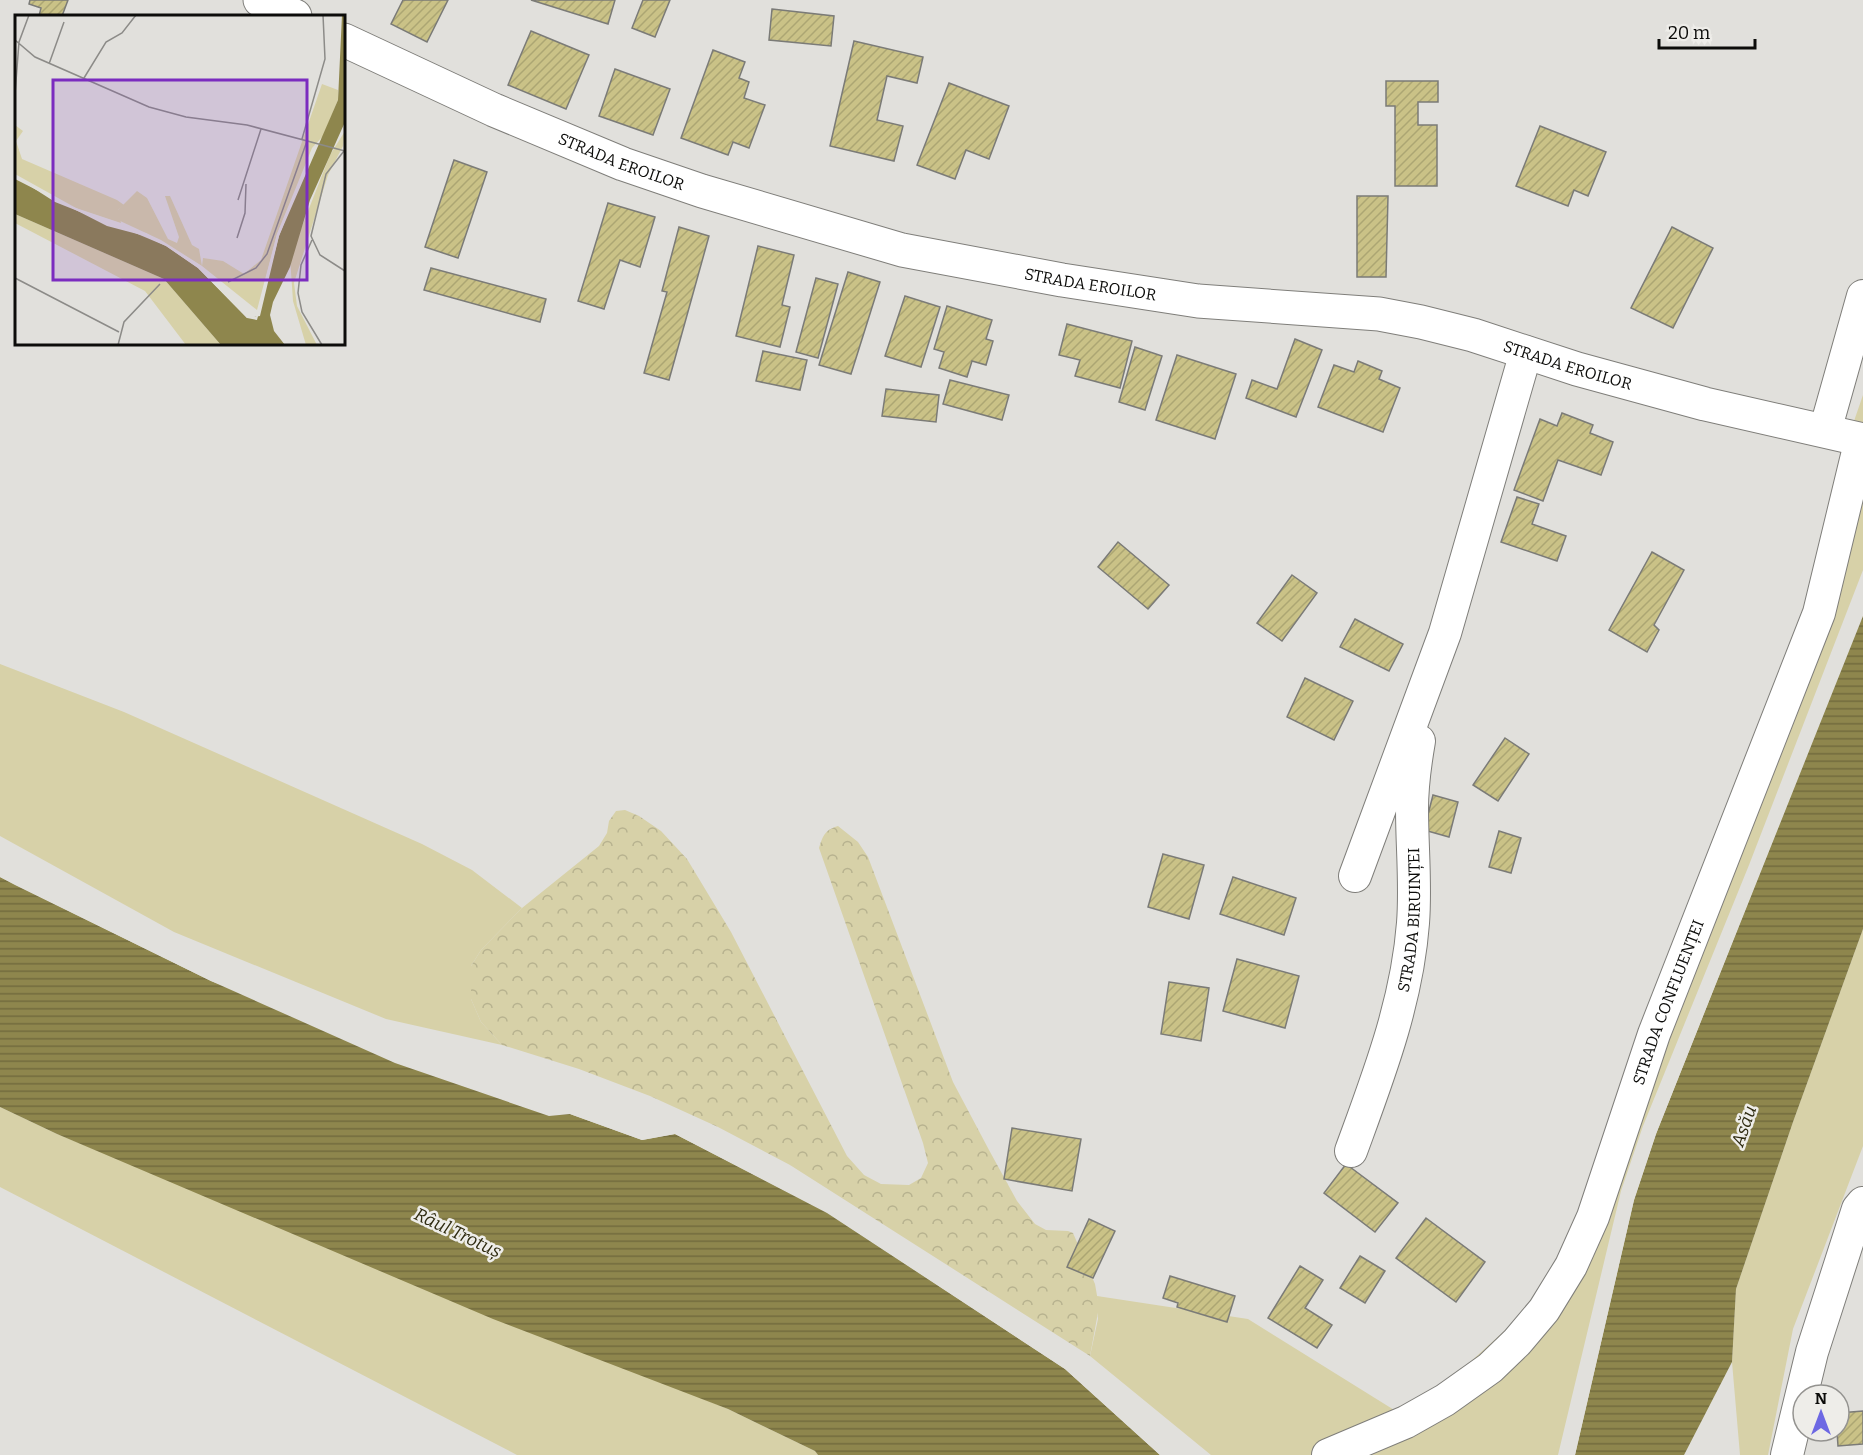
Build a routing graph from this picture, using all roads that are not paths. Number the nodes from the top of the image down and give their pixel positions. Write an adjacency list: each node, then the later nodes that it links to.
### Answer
1 (260, 0): 2 (main road)
2 (293, 15)
3 (345, 40): 5 (main road, STRADA EROILOR)
4 (1863, 296): 6 (street)
5 (1526, 352): 6 (main road, STRADA EROILOR); 8 (street, STRADA BIRUINȚEI)
6 (1825, 431): 7 (main road, STRADA EROILOR)
7 (1862, 440): 12 (street, STRADA CONFLUENȚEI)
8 (1428, 681): 9 (street, STRADA BIRUINȚEI); 10 (street, STRADA BIRUINȚEI)
9 (1355, 876)
10 (1351, 1151)
11 (1863, 1203): 13 (street)
12 (1328, 1455)
13 (1786, 1455)

